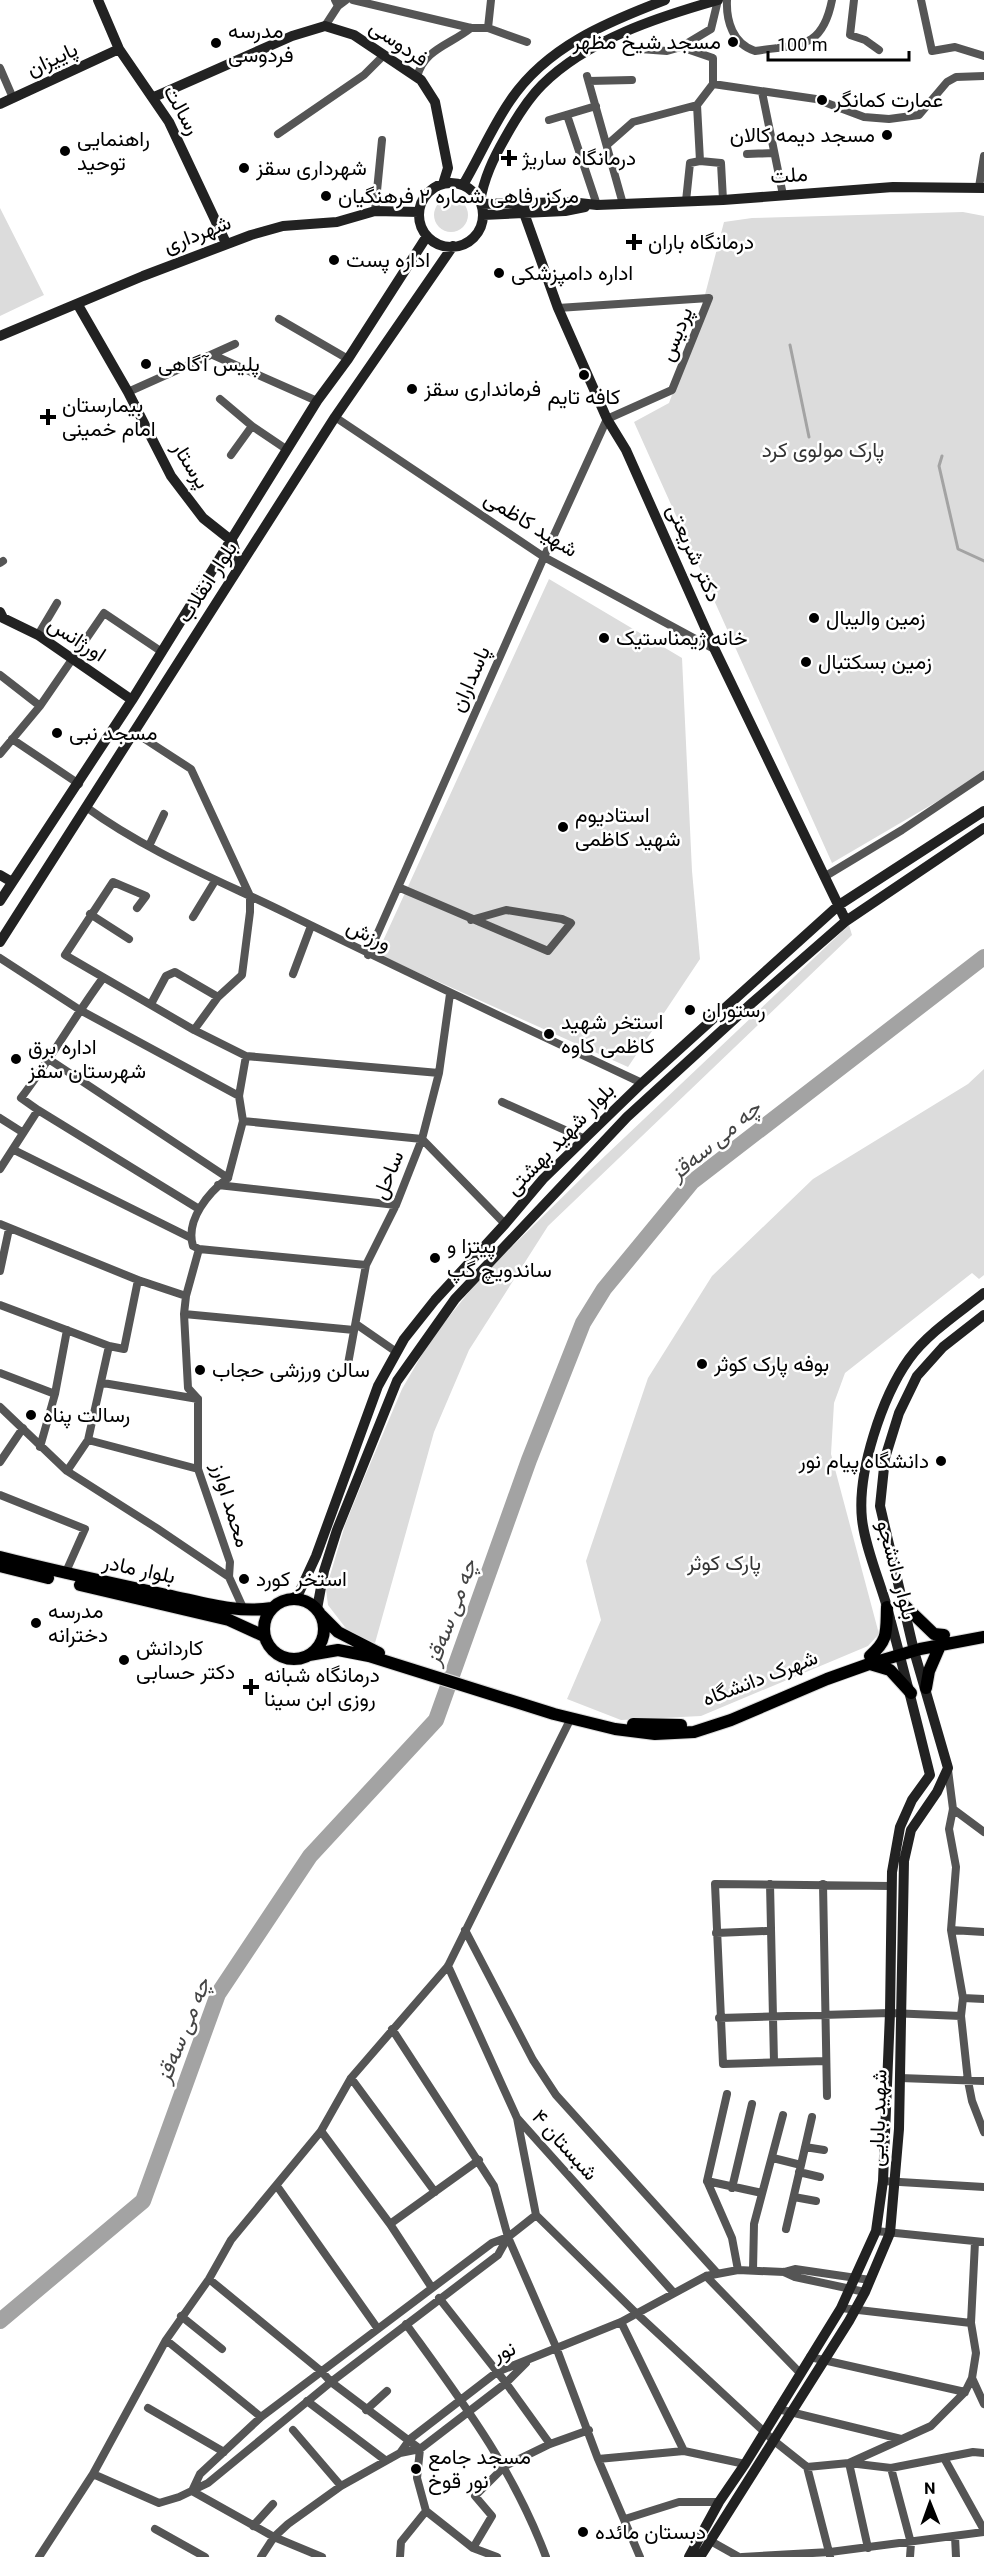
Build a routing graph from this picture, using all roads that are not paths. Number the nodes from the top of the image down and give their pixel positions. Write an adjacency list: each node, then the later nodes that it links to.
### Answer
1 (98, 0): 17 (main road, رسالت)
2 (346, 0): 11 (street)
3 (353, 0): 13 (street)
4 (490, 0): 14 (street)
5 (665, 0): 43 (main road)
6 (718, 0): 16 (street); 50 (main road)
7 (727, 0): 8 (street)
8 (832, 0)
9 (854, 0): 19 (street)
10 (921, 0): 21 (street)
11 (337, 3): 12 (street)
12 (325, 26): 20 (main road, فردوسی); 28 (main road)
13 (471, 28): 14 (street); 24 (street)
14 (488, 28): 15 (street)
15 (527, 42)
16 (681, 47): 18 (street); 26 (street)
17 (119, 49): 28 (main road, رسالت); 29 (main road, پاییزان)
18 (640, 49)
19 (879, 50)
20 (383, 56): 24 (main road, فردوسی); 35 (street)
21 (984, 56)
22 (0, 68): 29 (street)
23 (984, 76): 27 (street)
24 (417, 77): 42 (main road, فردوسی)
25 (632, 80): 32 (street)
26 (713, 84): 27 (street); 31 (street)
27 (762, 92): 38 (street)
28 (154, 97): 55 (main road, رسالت)
29 (13, 98): 30 (main road, پاییزان)
30 (0, 104)
31 (697, 105): 37 (street); 41 (street)
32 (596, 106): 33 (street); 37 (street)
33 (567, 115): 34 (street); 49 (street)
34 (549, 120)
35 (278, 134)
36 (382, 140): 51 (street)
37 (608, 144): 48 (street)
38 (774, 153): 39 (street); 45 (street)
39 (747, 154)
40 (984, 156): 44 (street)
41 (700, 161): 46 (street); 47 (street)
42 (443, 184): 43 (main road); 52 (main road)
43 (463, 185): 50 (main road)
44 (982, 188): 45 (main road, ملت)
45 (783, 195): 46 (main road, ملت)
46 (723, 200): 47 (main road, ملت)
47 (686, 201): 48 (main road, ملت)
48 (623, 204): 49 (main road, ملت)
49 (597, 205): 50 (main road, ملت); 53 (main road, ملت)
50 (481, 207): 53 (main road, ملت); 56 (main road)
51 (375, 211): 52 (main road, شهرداری); 55 (main road, شهرداری)
52 (419, 212): 54 (main road)
53 (524, 213): 58 (main road, دکتر شریعتی)
54 (427, 236): 56 (main road); 63 (main road, بلوار انقلاب)
55 (226, 243): 57 (main road, شهرداری)
56 (453, 246): 67 (main road, بلوار انقلاب)
57 (78, 305): 60 (main road, شهرداری); 64 (main road, پرستار)
58 (558, 308): 68 (main road, دکتر شریعتی); 68 (street, پردیس)
59 (279, 320): 63 (street)
60 (0, 336)
61 (235, 344): 62 (street)
62 (213, 355): 64 (street); 66 (street)
63 (348, 359): 66 (main road, بلوار انقلاب)
64 (128, 392): 72 (main road, پرستار)
65 (220, 399): 69 (street)
66 (317, 401): 70 (main road, بلوار انقلاب)
67 (335, 417): 73 (street, شهید کاظمی); 74 (main road, بلوار انقلاب)
68 (607, 419): 73 (street, پاسداران); 78 (main road, دکتر شریعتی)
69 (252, 426): 70 (street); 71 (street)
70 (286, 449): 72 (main road, بلوار انقلاب)
71 (231, 455)
72 (232, 541): 74 (main road); 79 (main road, بلوار انقلاب)
73 (544, 557): 78 (street, شهید کاظمی); 98 (street, پاسداران)
74 (240, 566): 84 (main road, بلوار انقلاب)
75 (57, 603): 77 (street)
76 (1, 616): 77 (main road, اورژانس)
77 (38, 635): 80 (main road, اورژانس)
78 (715, 650): 95 (main road, دکتر شریعتی)
79 (162, 652): 80 (street); 82 (main road, بلوار انقلاب)
80 (72, 658): 82 (main road, اورژانس); 83 (street)
81 (0, 675): 83 (street)
82 (132, 700): 88 (main road, بلوار انقلاب)
83 (40, 706): 85 (street)
84 (134, 732): 89 (main road, بلوار انقلاب); 99 (street)
85 (12, 739): 86 (street); 88 (street)
86 (0, 754)
87 (984, 775): 95 (street)
88 (79, 784): 97 (main road, بلوار انقلاب)
89 (86, 807): 93 (street, ورزش); 109 (main road, بلوار انقلاب)
90 (984, 811): 101 (main road, بلوار شهید بهشتی)
91 (164, 814): 93 (street)
92 (984, 828): 106 (main road, بلوار شهید بهشتی)
93 (148, 846): 96 (street, ورزش)
94 (0, 875): 97 (main road)
95 (824, 877): 101 (main road, دکتر شریعتی)
96 (215, 881): 99 (street, ورزش); 104 (street)
97 (12, 882): 100 (main road, بلوار انقلاب)
98 (398, 887): 105 (street); 110 (street, پاسداران)
99 (250, 896): 107 (street, ورزش); 115 (street)
100 (0, 901)
101 (838, 905): 106 (main road, دکتر شریعتی); 122 (main road, بلوار شهید بهشتی)
102 (137, 908): 103 (street)
103 (90, 914): 108 (street); 113 (street)
104 (193, 917)
105 (471, 920): 105 (street)
106 (846, 921): 178 (main road, بلوار شهید بهشتی)
107 (311, 926): 110 (street, ورزش); 112 (street)
108 (129, 939)
109 (0, 942)
110 (368, 955): 114 (street, ورزش)
111 (0, 958): 117 (street)
112 (293, 974)
113 (103, 978): 116 (street); 117 (street)
114 (450, 994): 121 (street, ساحل); 122 (street, ورزش)
115 (218, 997): 116 (street); 118 (street)
116 (151, 1004): 118 (street)
117 (80, 1010): 120 (street); 123 (street)
118 (194, 1030): 119 (street)
119 (246, 1056): 121 (street); 123 (street)
120 (50, 1060): 125 (street); 133 (street)
121 (439, 1073): 129 (street, ساحل)
122 (642, 1083): 130 (main road, بلوار شهید بهشتی)
123 (239, 1096): 127 (street)
124 (502, 1102): 130 (street)
125 (38, 1110): 128 (street); 136 (street)
126 (0, 1118): 128 (street)
127 (243, 1121): 129 (street); 133 (street)
128 (22, 1132): 131 (street)
129 (422, 1139): 135 (street, ساحل); 138 (street)
130 (585, 1139): 138 (main road, بلوار شهید بهشتی)
131 (14, 1150): 132 (street); 140 (street)
132 (0, 1168)
133 (228, 1178): 134 (street)
134 (218, 1185): 135 (street); 136 (street)
135 (396, 1205): 142 (street, ساحل)
136 (199, 1209): 140 (street)
137 (0, 1224): 139 (street)
138 (505, 1224): 153 (main road, بلوار شهید بهشتی)
139 (9, 1229): 143 (street); 144 (street)
140 (191, 1238): 141 (street)
141 (199, 1249): 142 (street); 146 (street, محمد اوارز)
142 (366, 1265): 150 (street, ساحل)
143 (0, 1271)
144 (138, 1280): 146 (street); 152 (street)
145 (984, 1293): 167 (main road, بلوار دانشجو)
146 (186, 1296): 148 (street, محمد اوارز)
147 (0, 1305): 151 (street)
148 (184, 1314): 150 (street); 158 (street, محمد اوارز)
149 (984, 1315): 168 (main road, بلوار دانشجو)
150 (355, 1327): 153 (street); 154 (street, ساحل)
151 (67, 1330): 152 (street); 157 (street)
152 (109, 1346): 156 (street)
153 (395, 1351): 173 (main road, بلوار شهید بهشتی)
154 (348, 1364)
155 (0, 1373): 157 (street)
156 (102, 1383): 158 (street); 161 (street)
157 (55, 1394): 162 (street)
158 (198, 1399): 164 (street, محمد اوارز)
159 (0, 1407): 160 (street)
160 (23, 1428): 162 (street); 163 (street)
161 (88, 1440): 164 (street); 165 (street)
162 (40, 1447): 165 (street)
163 (0, 1462)
164 (198, 1469): 172 (street, محمد اوارز)
165 (67, 1471): 172 (street)
166 (0, 1494): 171 (street)
167 (863, 1505): 168 (main road); 175 (main road, بلوار دانشجو)
168 (880, 1506): 174 (main road, بلوار دانشجو)
169 (0, 1557): 171 (main road, بلوار مادر)
170 (0, 1566): 180 (main road, بلوار مادر)
171 (65, 1574): 177 (main road, بلوار مادر)
172 (229, 1577): 177 (street)
173 (293, 1598): 176 (main road); 178 (main road)
174 (904, 1605): 182 (main road); 183 (main road, بلوار دانشجو)
175 (887, 1607): 184 (main road, بلوار دانشجو); 187 (main road)
176 (272, 1608): 177 (main road, بلوار مادر); 180 (main road)
177 (244, 1610)
178 (319, 1612): 185 (main road); 186 (main road)
179 (984, 1629): 182 (main road)
180 (264, 1636): 185 (main road)
181 (984, 1637): 182 (main road)
182 (942, 1640): 183 (main road); 188 (main road)
183 (913, 1647): 184 (main road); 188 (main road)
184 (898, 1652): 187 (main road); 189 (main road, شهید بابایی)
185 (309, 1655): 186 (main road)
186 (376, 1655): 190 (main road)
187 (869, 1660): 189 (main road); 190 (main road, شهرک دانشگاه); 191 (main road)
188 (926, 1688): 192 (main road)
189 (911, 1694): 197 (main road, شهید بابایی)
190 (555, 1711): 191 (main road)
191 (571, 1718): 198 (street)
192 (948, 1768): 193 (street); 207 (main road, شهید بابایی)
193 (953, 1809): 194 (street); 199 (street)
194 (984, 1832)
195 (770, 1884): 196 (street); 202 (street); 209 (street)
196 (823, 1884): 197 (street); 208 (street)
197 (891, 1886): 206 (main road, شهید بابایی)
198 (465, 1930): 203 (street); 254 (street)
199 (951, 1930): 201 (street); 204 (street)
200 (766, 1931): 202 (street)
201 (984, 1932)
202 (716, 1933): 211 (street)
203 (447, 1966): 212 (street); 224 (street, شبستان ۴)
204 (963, 1998): 205 (street); 210 (street)
205 (984, 1999)
206 (890, 2013): 207 (street); 208 (street); 234 (main road, شهید بابایی)
207 (902, 2013): 210 (street); 216 (main road, شهید بابایی)
208 (825, 2015): 209 (street); 213 (street)
209 (772, 2016): 211 (street); 214 (street)
210 (961, 2016): 217 (street)
211 (719, 2018): 214 (street)
212 (392, 2029): 215 (street); 230 (street)
213 (826, 2061): 214 (street); 220 (street)
214 (774, 2062)
215 (351, 2078): 225 (street); 239 (street)
216 (900, 2078): 217 (street); 235 (main road, شهید بابایی)
217 (968, 2081): 218 (street); 226 (street)
218 (984, 2081)
219 (728, 2094): 233 (street)
220 (827, 2096)
221 (752, 2104): 238 (street)
222 (783, 2115): 229 (street)
223 (812, 2117): 227 (street)
224 (516, 2118): 243 (street); 262 (street, شبستان ۴)
225 (321, 2132): 236 (street); 244 (street)
226 (984, 2132)
227 (805, 2147): 228 (street); 231 (street)
228 (824, 2150)
229 (773, 2158): 231 (street); 240 (street)
230 (479, 2160): 239 (street); 248 (street)
231 (800, 2168): 232 (street); 241 (street)
232 (820, 2177)
233 (707, 2181): 238 (street); 251 (street)
234 (883, 2181): 235 (street); 246 (main road, شهید بابایی)
235 (896, 2182): 237 (street); 247 (main road, شهید بابایی)
236 (277, 2186): 257 (street); 271 (street)
237 (984, 2187)
238 (732, 2188): 240 (street)
239 (435, 2192): 244 (street)
240 (762, 2193): 252 (street)
241 (794, 2198): 242 (street); 245 (street)
242 (816, 2201)
243 (536, 2215): 248 (street); 266 (street)
244 (390, 2224): 259 (street)
245 (786, 2229)
246 (876, 2231): 247 (street); 256 (main road, شهید بابایی)
247 (890, 2233): 249 (street); 258 (main road, شهید بابایی)
248 (508, 2237): 259 (street); 263 (street); 273 (street)
249 (975, 2241): 250 (street); 269 (street)
250 (984, 2242)
251 (738, 2270): 252 (street); 254 (street)
252 (753, 2270): 253 (street)
253 (784, 2271): 256 (street); 260 (street)
254 (717, 2273): 255 (street)
255 (706, 2276): 262 (street); 281 (street)
256 (856, 2278): 258 (street); 260 (main road, شهید بابایی)
257 (209, 2279): 267 (street); 279 (street)
258 (870, 2280): 261 (main road, شهید بابایی)
259 (432, 2288): 271 (street)
260 (850, 2290): 261 (street); 264 (main road, شهید بابایی)
261 (865, 2292): 265 (main road, شهید بابایی)
262 (674, 2293): 266 (street)
263 (439, 2298): 270 (street); 280 (street)
264 (841, 2308): 265 (street); 276 (main road, شهید بابایی)
265 (855, 2309): 269 (street); 278 (main road, شهید بابایی)
266 (636, 2313): 268 (street); 298 (street)
267 (181, 2316): 272 (street); 274 (street)
268 (621, 2322): 273 (street); 304 (street)
269 (971, 2323): 275 (street)
270 (406, 2324): 283 (street); 287 (street)
271 (378, 2329): 279 (street)
272 (166, 2340): 295 (street); 316 (street)
273 (556, 2347): 277 (street); 297 (street)
274 (222, 2349)
275 (980, 2352): 282 (street)
276 (810, 2357): 278 (street); 281 (main road, شهید بابایی)
277 (530, 2359): 280 (street, نور); 284 (street, نور)
278 (825, 2361): 286 (street); 294 (main road, شهید بابایی)
279 (321, 2371): 283 (street); 295 (street)
280 (497, 2372): 284 (street); 287 (street, نور)
281 (800, 2373): 291 (main road, شهید بابایی)
282 (972, 2378): 286 (street); 289 (street)
283 (331, 2382): 288 (street); 292 (street)
284 (506, 2383): 293 (street, نور); 302 (street)
285 (387, 2391): 292 (street)
286 (964, 2392): 300 (street)
287 (461, 2400): 293 (street); 299 (street, نور)
288 (307, 2401): 310 (street); 318 (street)
289 (984, 2404)
290 (148, 2408): 305 (street)
291 (778, 2409): 294 (street); 298 (main road, شهید بابایی)
292 (366, 2410): 299 (street)
293 (468, 2410): 303 (street, نور); 313 (street)
294 (790, 2412): 300 (street); 301 (main road, شهید بابایی)
295 (261, 2417): 305 (street)
296 (293, 2430): 317 (street)
297 (589, 2430): 302 (street); 309 (street)
298 (765, 2431): 301 (street); 312 (main road, شهید بابایی)
299 (410, 2439): 303 (street); 306 (street, نور)
300 (902, 2439): 311 (street)
301 (773, 2440): 314 (street); 328 (main road, شهید بابایی)
302 (550, 2444): 313 (street)
303 (420, 2449): 306 (street, نور); 321 (street)
304 (684, 2451): 309 (street); 312 (street)
305 (224, 2452): 318 (street)
306 (400, 2453): 310 (street, نور)
307 (984, 2453): 308 (street)
308 (944, 2458): 315 (street); 325 (street)
309 (598, 2459): 322 (street)
310 (385, 2460): 317 (street, نور)
311 (849, 2463): 314 (street); 315 (street); 331 (street)
312 (745, 2464): 319 (main road, شهید بابایی)
313 (505, 2466): 330 (street); 340 (street)
314 (807, 2467): 332 (street)
315 (891, 2468): 329 (street)
316 (93, 2474): 318 (street); 334 (street)
317 (341, 2486): 327 (street, نور)
318 (192, 2491): 323 (street)
319 (719, 2502): 322 (street); 328 (main road, شهید بابایی)
320 (273, 2504): 323 (street)
321 (426, 2511): 330 (street); 338 (street)
322 (625, 2519): 341 (street)
323 (253, 2526): 327 (street)
324 (154, 2529): 335 (street)
325 (984, 2531): 326 (street)
326 (955, 2536): 329 (street); 346 (street)
327 (274, 2537): 336 (street, نور); 337 (street)
328 (705, 2539): 342 (main road, شهید بابایی); 343 (main road, شهید بابایی); 344 (street)
329 (911, 2543): 331 (street); 345 (street)
330 (472, 2548): 339 (street)
331 (868, 2548): 332 (street)
332 (830, 2555): 333 (street)
333 (788, 2556): 344 (street)
334 (39, 2557)
335 (205, 2557)
336 (261, 2557)
337 (322, 2557)
338 (400, 2557)
339 (497, 2557)
340 (546, 2557)
341 (640, 2557)
342 (689, 2557)
343 (700, 2557)
344 (741, 2557)
345 (910, 2557)
346 (956, 2557)

